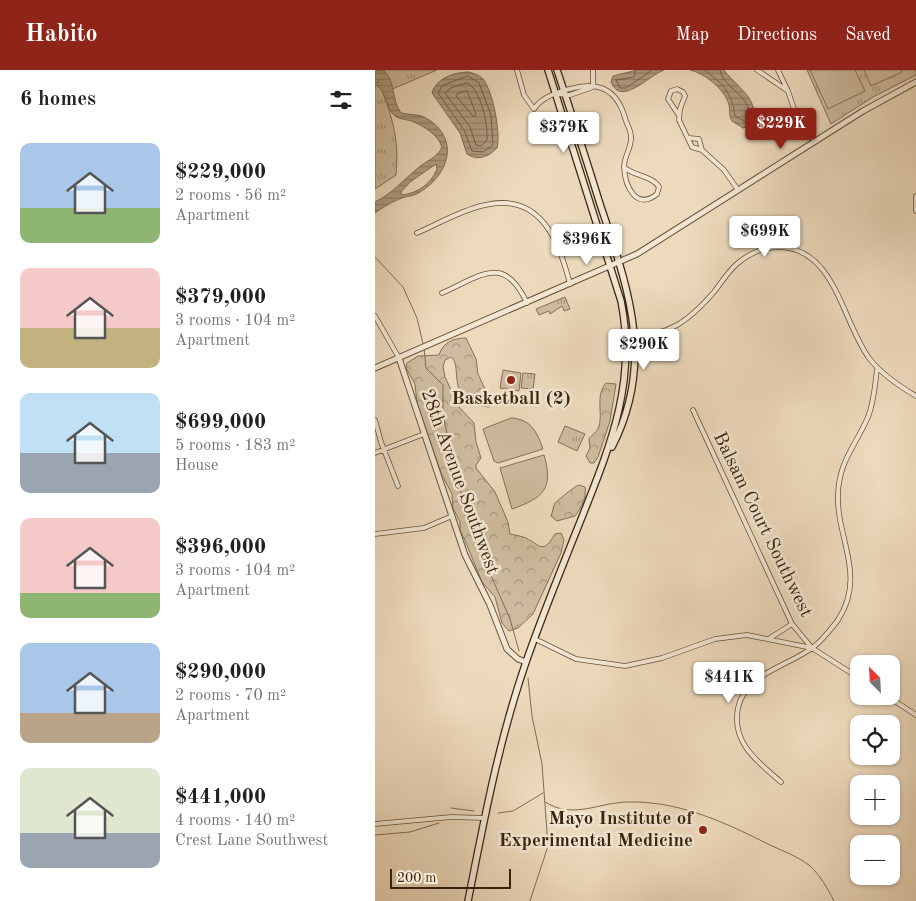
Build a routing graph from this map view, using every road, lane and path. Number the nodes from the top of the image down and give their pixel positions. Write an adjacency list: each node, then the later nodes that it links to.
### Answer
1 (517, 70): 11 (street)
2 (548, 70): 11 (main road)
3 (557, 70): 10 (main road)
4 (593, 70): 8 (street)
5 (757, 70): 9 (street)
6 (778, 70): 9 (street)
7 (916, 82): 14 (street)
8 (593, 87): 10 (street); 16 (street)
9 (787, 91): 14 (street)
10 (565, 93): 11 (street); 21 (main road)
11 (556, 94): 22 (main road)
12 (679, 114): 12 (street); 13 (street)
13 (689, 138): 15 (street); 15 (street)
14 (814, 141): 17 (street)
15 (702, 150): 17 (street)
16 (624, 167): 16 (street)
17 (738, 190): 21 (street)
18 (916, 196): 19 (street)
19 (916, 211)
20 (417, 234): 23 (street)
21 (620, 263): 22 (street); 28 (main road)
22 (611, 266): 23 (street); 27 (main road)
23 (570, 284): 25 (street)
24 (442, 293): 25 (street)
25 (527, 303): 29 (street)
26 (375, 316): 29 (street)
27 (627, 337): 28 (street); 38 (main road)
28 (635, 337): 31 (street); 38 (main road)
29 (399, 358): 30 (street); 35 (street, 28th Avenue Southwest)
30 (375, 368)
31 (877, 369): 32 (street); 45 (street)
32 (916, 396)
33 (693, 410): 42 (street, Balsam Court Southwest)
34 (375, 420): 36 (street)
35 (424, 434): 36 (street); 40 (street, 28th Avenue Southwest)
36 (384, 450): 37 (street); 39 (street)
37 (375, 453)
38 (603, 467): 44 (main road)
39 (398, 486)
40 (452, 516): 41 (street); 46 (street, 28th Avenue Southwest)
41 (375, 534)
42 (792, 624): 43 (street); 45 (street, Balsam Court Southwest)
43 (769, 638): 44 (street); 45 (street)
44 (535, 639): 46 (main road)
45 (812, 648): 47 (street); 50 (street)
46 (526, 662): 51 (main road)
47 (850, 672)
48 (900, 705): 49 (street)
49 (916, 715)
50 (781, 782)
51 (485, 818): 52 (street); 53 (main road)
52 (375, 824)
53 (468, 901)

